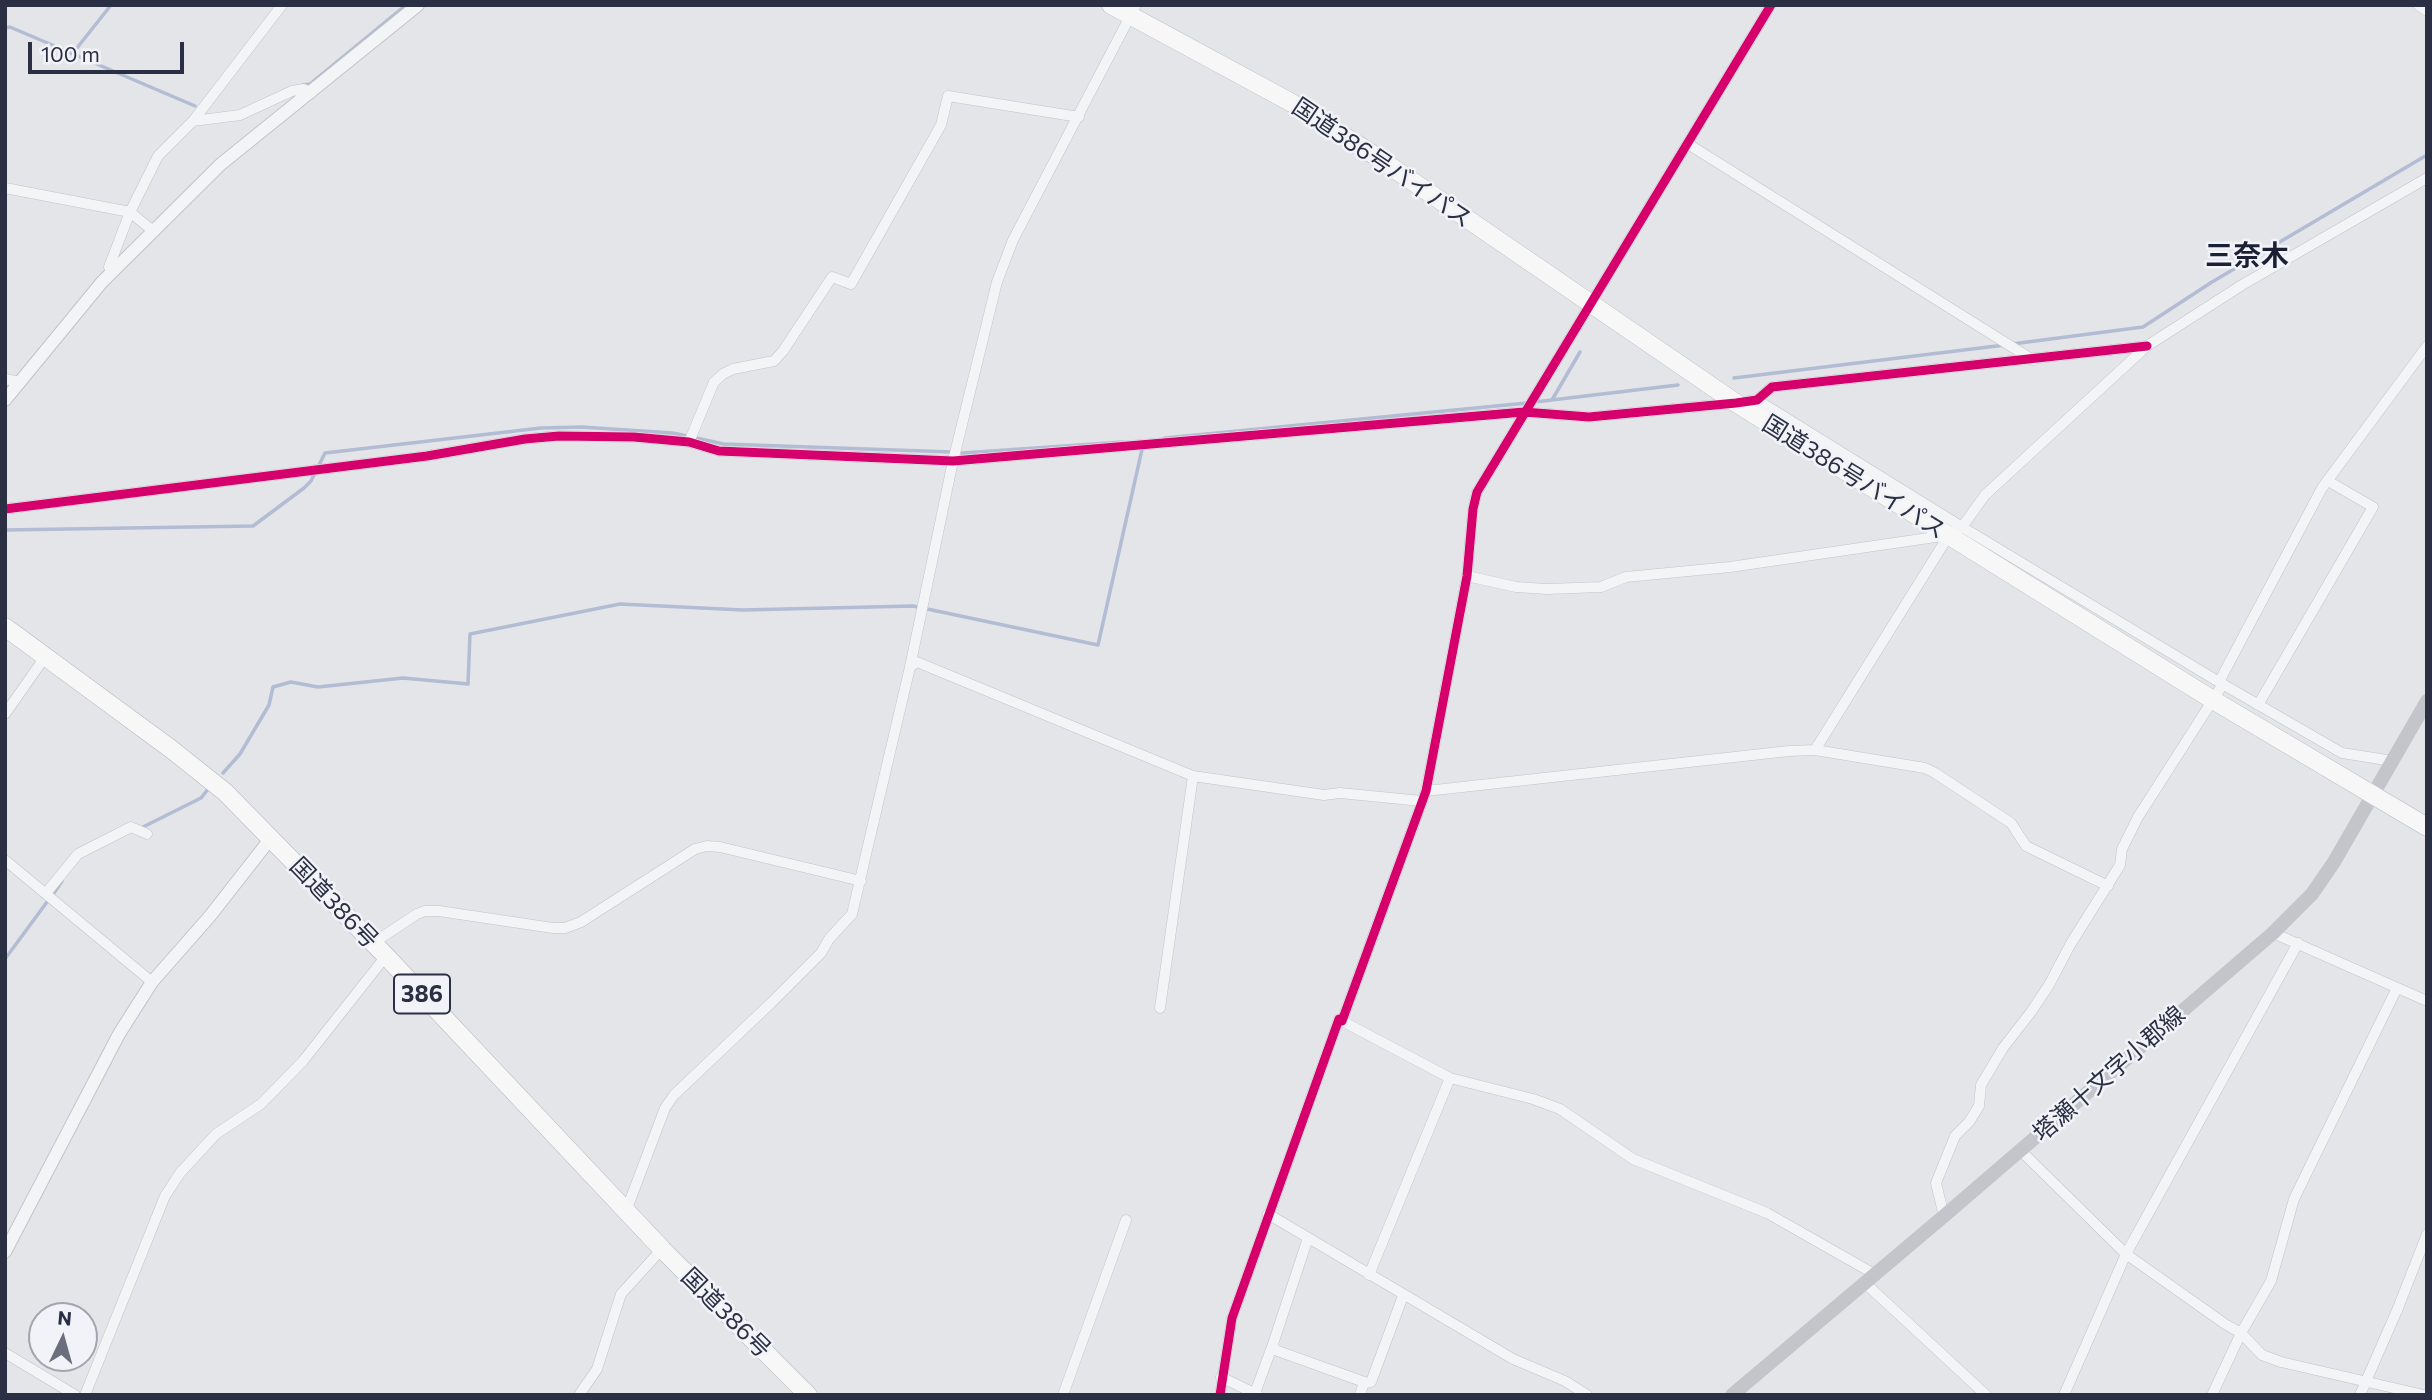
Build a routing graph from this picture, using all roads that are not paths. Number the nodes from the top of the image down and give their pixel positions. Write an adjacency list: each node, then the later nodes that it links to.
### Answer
1 (282, 5): 10 (street)
2 (418, 5): 8 (street)
3 (1111, 5): 6 (highway, 国道386号バイパス)
4 (1771, 5): 11 (street)
5 (2418, 5): 7 (street)
6 (1133, 10): 9 (street); 17 (highway, 国道386号バイパス)
7 (2427, 11)
8 (311, 93): 10 (street); 15 (street)
9 (1080, 117): 27 (street); 28 (street)
10 (193, 121): 14 (street)
11 (1691, 146): 17 (street); 20 (street)
12 (2427, 178): 18 (street)
13 (5, 188): 14 (street)
14 (130, 212): 15 (street); 16 (street)
15 (153, 231): 16 (street)
16 (111, 273): 22 (street)
17 (1589, 303): 25 (highway, 国道386号バイパス); 26 (street)
18 (2147, 346): 20 (street); 31 (street)
19 (2427, 346): 29 (street)
20 (2034, 360): 24 (street)
21 (5, 379): 22 (street)
22 (20, 382): 23 (street)
23 (5, 400)
24 (1757, 400): 25 (street); 31 (street)
25 (1736, 403): 26 (street); 31 (highway, 国道386号バイパス)
26 (1524, 412): 28 (street); 32 (street)
27 (689, 442): 28 (street); 30 (street)
28 (953, 461): 35 (street)
29 (2328, 481): 36 (street); 39 (street)
30 (5, 509)
31 (1955, 531): 32 (street); 36 (street); 37 (highway, 国道386号バイパス); 41 (street)
32 (1467, 576): 45 (street)
33 (5, 627): 34 (highway, 国道386号 / 386)
34 (45, 657): 40 (street); 48 (highway, 国道386号 / 386)
35 (910, 667): 43 (street); 50 (street)
36 (2221, 683): 37 (street); 39 (street)
37 (2213, 700): 44 (highway, 国道386号バイパス); 51 (street)
38 (2427, 701): 42 (main road, 塔瀬十文字小郡線)
39 (2258, 705): 42 (street)
40 (5, 714)
41 (1815, 750): 45 (street); 51 (street)
42 (2393, 761): 44 (main road, 塔瀬十文字小郡線)
43 (1193, 776): 45 (street); 60 (street)
44 (2374, 794): 46 (highway, 国道386号バイパス); 53 (main road, 塔瀬十文字小郡線)
45 (1424, 796): 61 (street)
46 (2427, 827)
47 (146, 834): 52 (street)
48 (271, 838): 54 (highway, 国道386号 / 386); 57 (street)
49 (5, 859): 52 (street)
50 (860, 881): 54 (street); 64 (street)
51 (2108, 886): 66 (street)
52 (46, 893): 57 (street)
53 (2273, 933): 55 (street); 63 (main road, 塔瀬十文字小郡線)
54 (373, 943): 56 (highway, 国道386号 / 386)
55 (2298, 943): 58 (street); 72 (street)
56 (386, 957): 64 (highway, 国道386号 / 386); 84 (street)
57 (152, 982): 71 (street)
58 (2397, 988): 59 (street); 76 (street)
59 (2427, 1001)
60 (1160, 1008)
61 (1342, 1021): 62 (street); 65 (street)
62 (1450, 1078): 73 (street); 74 (street)
63 (2020, 1150): 66 (main road, 塔瀬十文字小郡線); 72 (street)
64 (626, 1211): 70 (highway, 国道386号 / 386)
65 (1268, 1214): 69 (street); 79 (street)
66 (1944, 1216): 74 (main road, 塔瀬十文字小郡線)
67 (1126, 1220): 87 (street)
68 (2427, 1234): 80 (street)
69 (1308, 1238): 73 (street); 77 (street)
70 (662, 1250): 85 (street); 86 (highway, 国道386号 / 386)
71 (5, 1252)
72 (2126, 1254): 76 (street); 93 (street)
73 (1369, 1275): 75 (street)
74 (1871, 1279): 91 (main road, 塔瀬十文字小郡線); 92 (street)
75 (1403, 1296): 81 (street); 90 (street)
76 (2241, 1333): 80 (street); 94 (street)
77 (1273, 1344): 81 (street); 82 (street)
78 (5, 1353): 83 (street)
79 (1222, 1377): 82 (street); 88 (street)
80 (2366, 1381): 95 (street); 96 (street)
81 (1364, 1382): 89 (street)
82 (1256, 1394)
83 (75, 1395)
84 (85, 1395)
85 (579, 1395)
86 (808, 1395)
87 (1063, 1395)
88 (1220, 1395)
89 (1360, 1395)
90 (1587, 1395)
91 (1732, 1395)
92 (1986, 1395)
93 (2064, 1395)
94 (2212, 1395)
95 (2360, 1395)
96 (2424, 1395)

